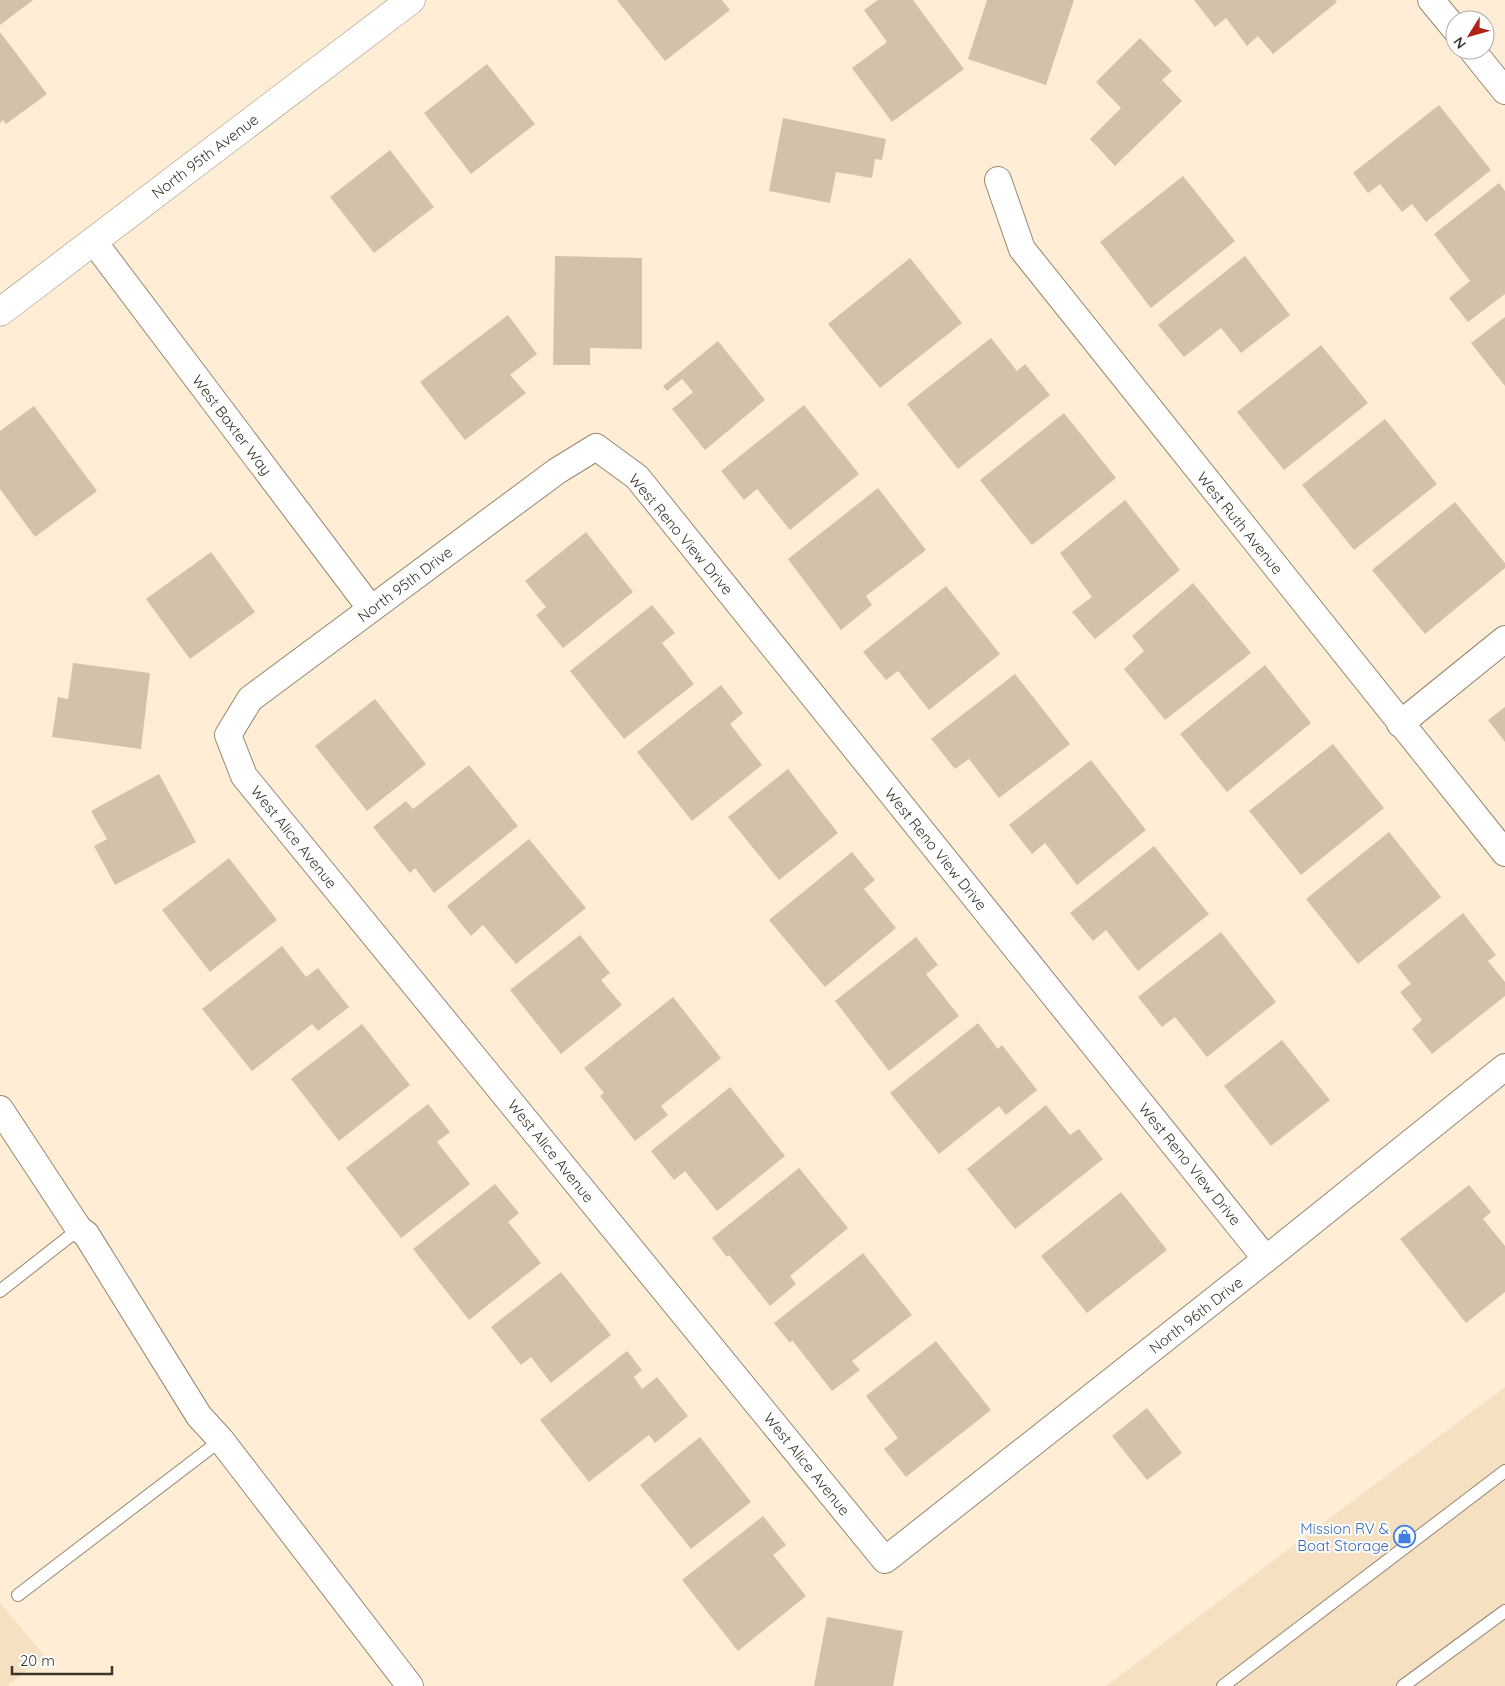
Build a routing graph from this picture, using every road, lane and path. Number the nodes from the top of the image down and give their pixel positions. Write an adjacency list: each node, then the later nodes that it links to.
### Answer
1 (411, 0): 7 (street, North 95th Avenue)
2 (1432, 0): 3 (street)
3 (1445, 16)
4 (1480, 60): 5 (street)
5 (1505, 91)
6 (998, 180): 12 (street, West Ruth Avenue)
7 (94, 242): 8 (street, North 95th Avenue); 10 (street, West Baxter Way)
8 (0, 312)
9 (596, 447): 10 (street, North 95th Drive); 18 (street, West Reno View Drive)
10 (371, 609): 13 (street, North 95th Drive)
11 (1505, 639): 12 (street)
12 (1400, 724): 14 (street, West Ruth Avenue)
13 (228, 735): 22 (street, West Alice Avenue)
14 (1505, 853)
15 (1505, 1067): 18 (street, North 96th Drive)
16 (0, 1109): 17 (street)
17 (80, 1229): 19 (lane); 20 (street)
18 (1266, 1259): 22 (street, North 96th Drive)
19 (0, 1291)
20 (221, 1440): 23 (lane); 25 (street)
21 (1505, 1471): 26 (lane)
22 (885, 1560)
23 (18, 1595)
24 (1505, 1610): 27 (lane)
25 (410, 1686)
26 (1223, 1686)
27 (1403, 1686)

